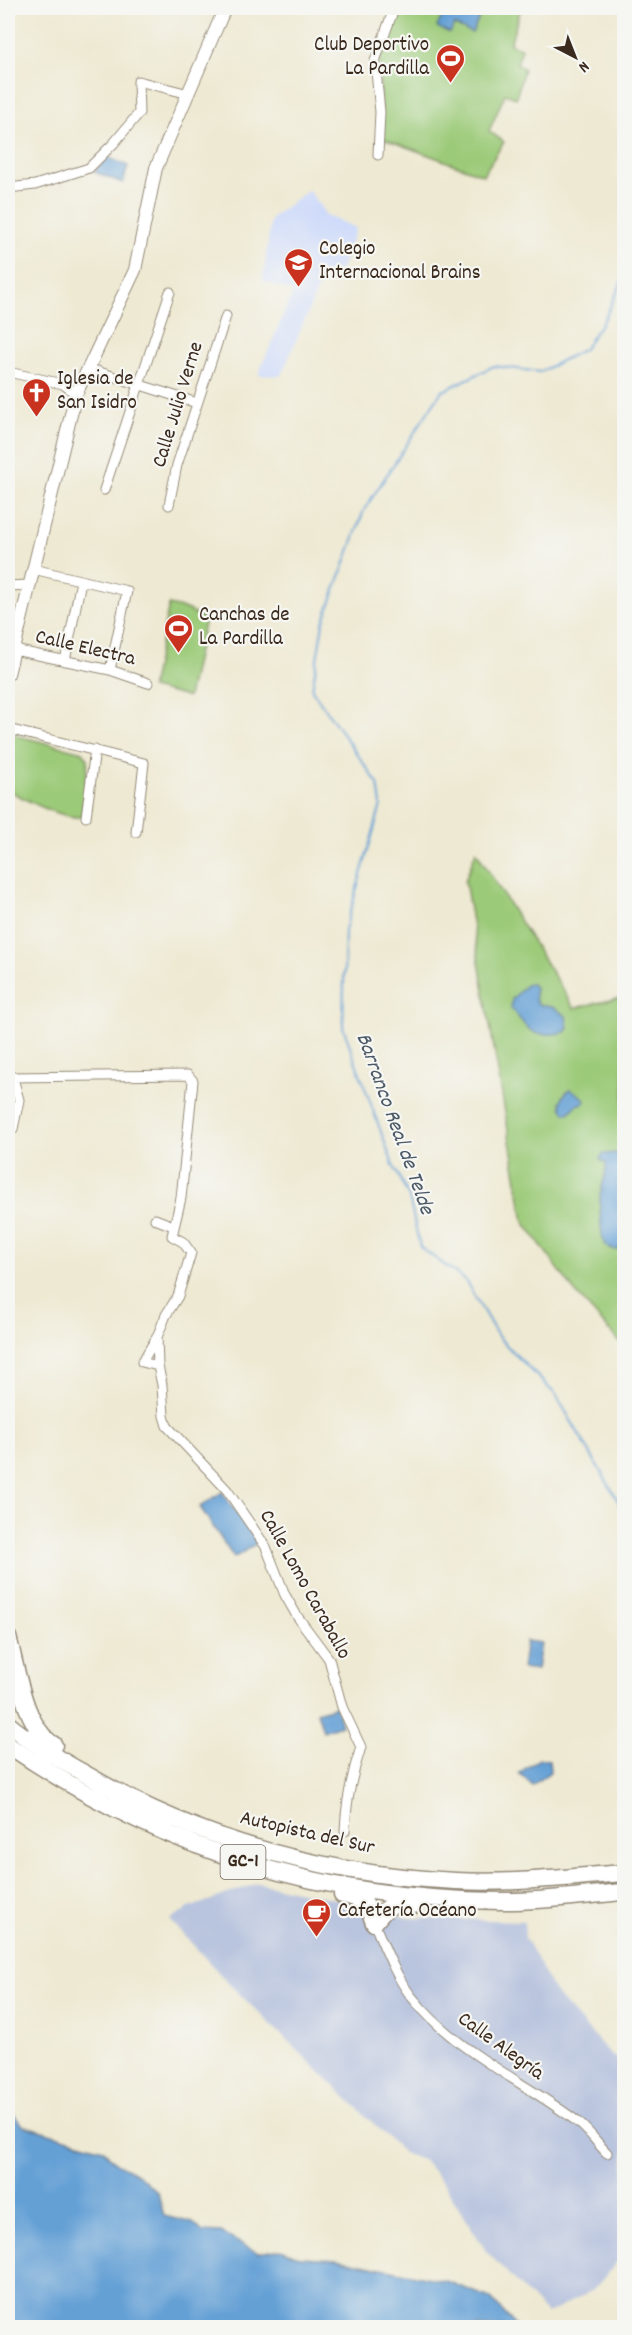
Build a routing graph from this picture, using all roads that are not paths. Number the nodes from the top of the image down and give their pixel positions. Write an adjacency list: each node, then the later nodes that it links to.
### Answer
1 (225, 8): 3 (street)
2 (392, 8): 4 (street)
3 (189, 94): 5 (street); 8 (street)
4 (378, 155)
5 (8, 188)
6 (170, 292): 10 (street)
7 (226, 316): 12 (street, Calle Julio Verne)
8 (87, 368): 10 (street); 11 (street)
9 (8, 372): 11 (street)
10 (138, 385): 12 (street); 13 (street)
11 (76, 394): 15 (street)
12 (197, 403): 14 (street, Calle Julio Verne)
13 (104, 490)
14 (168, 505)
15 (33, 569): 16 (street); 17 (street)
16 (81, 580): 20 (street); 21 (street)
17 (29, 585): 18 (street); 19 (street)
18 (8, 586)
19 (14, 650): 20 (street, Calle Electra); 22 (street)
20 (64, 661): 21 (street, Calle Electra)
21 (110, 670): 23 (street, Calle Electra)
22 (8, 675)
23 (148, 683)
24 (8, 729): 25 (street)
25 (95, 750): 26 (street); 27 (street)
26 (86, 817)
27 (136, 832)
28 (10, 1078): 29 (street); 31 (street)
29 (13, 1129)
30 (155, 1219): 31 (street)
31 (173, 1226): 32 (street, Calle Lomo Caraballo)
32 (157, 1336): 33 (street, Calle Lomo Caraballo); 33 (street)
33 (158, 1366): 38 (street, Calle Lomo Caraballo)
34 (8, 1637): 37 (highway)
35 (8, 1724): 37 (highway, Autopista del Sur / GC-1)
36 (8, 1745): 40 (highway, Autopista del Sur / GC-1)
37 (146, 1807): 39 (highway, Autopista del Sur / GC-1)
38 (345, 1831)
39 (624, 1873)
40 (304, 1878): 42 (highway, Autopista del Sur / GC-1); 43 (highway)
41 (624, 1892): 42 (highway, Autopista del Sur / GC-1)
42 (504, 1901): 43 (highway)
43 (374, 1923): 44 (street, Calle Alegría)
44 (607, 2153)

